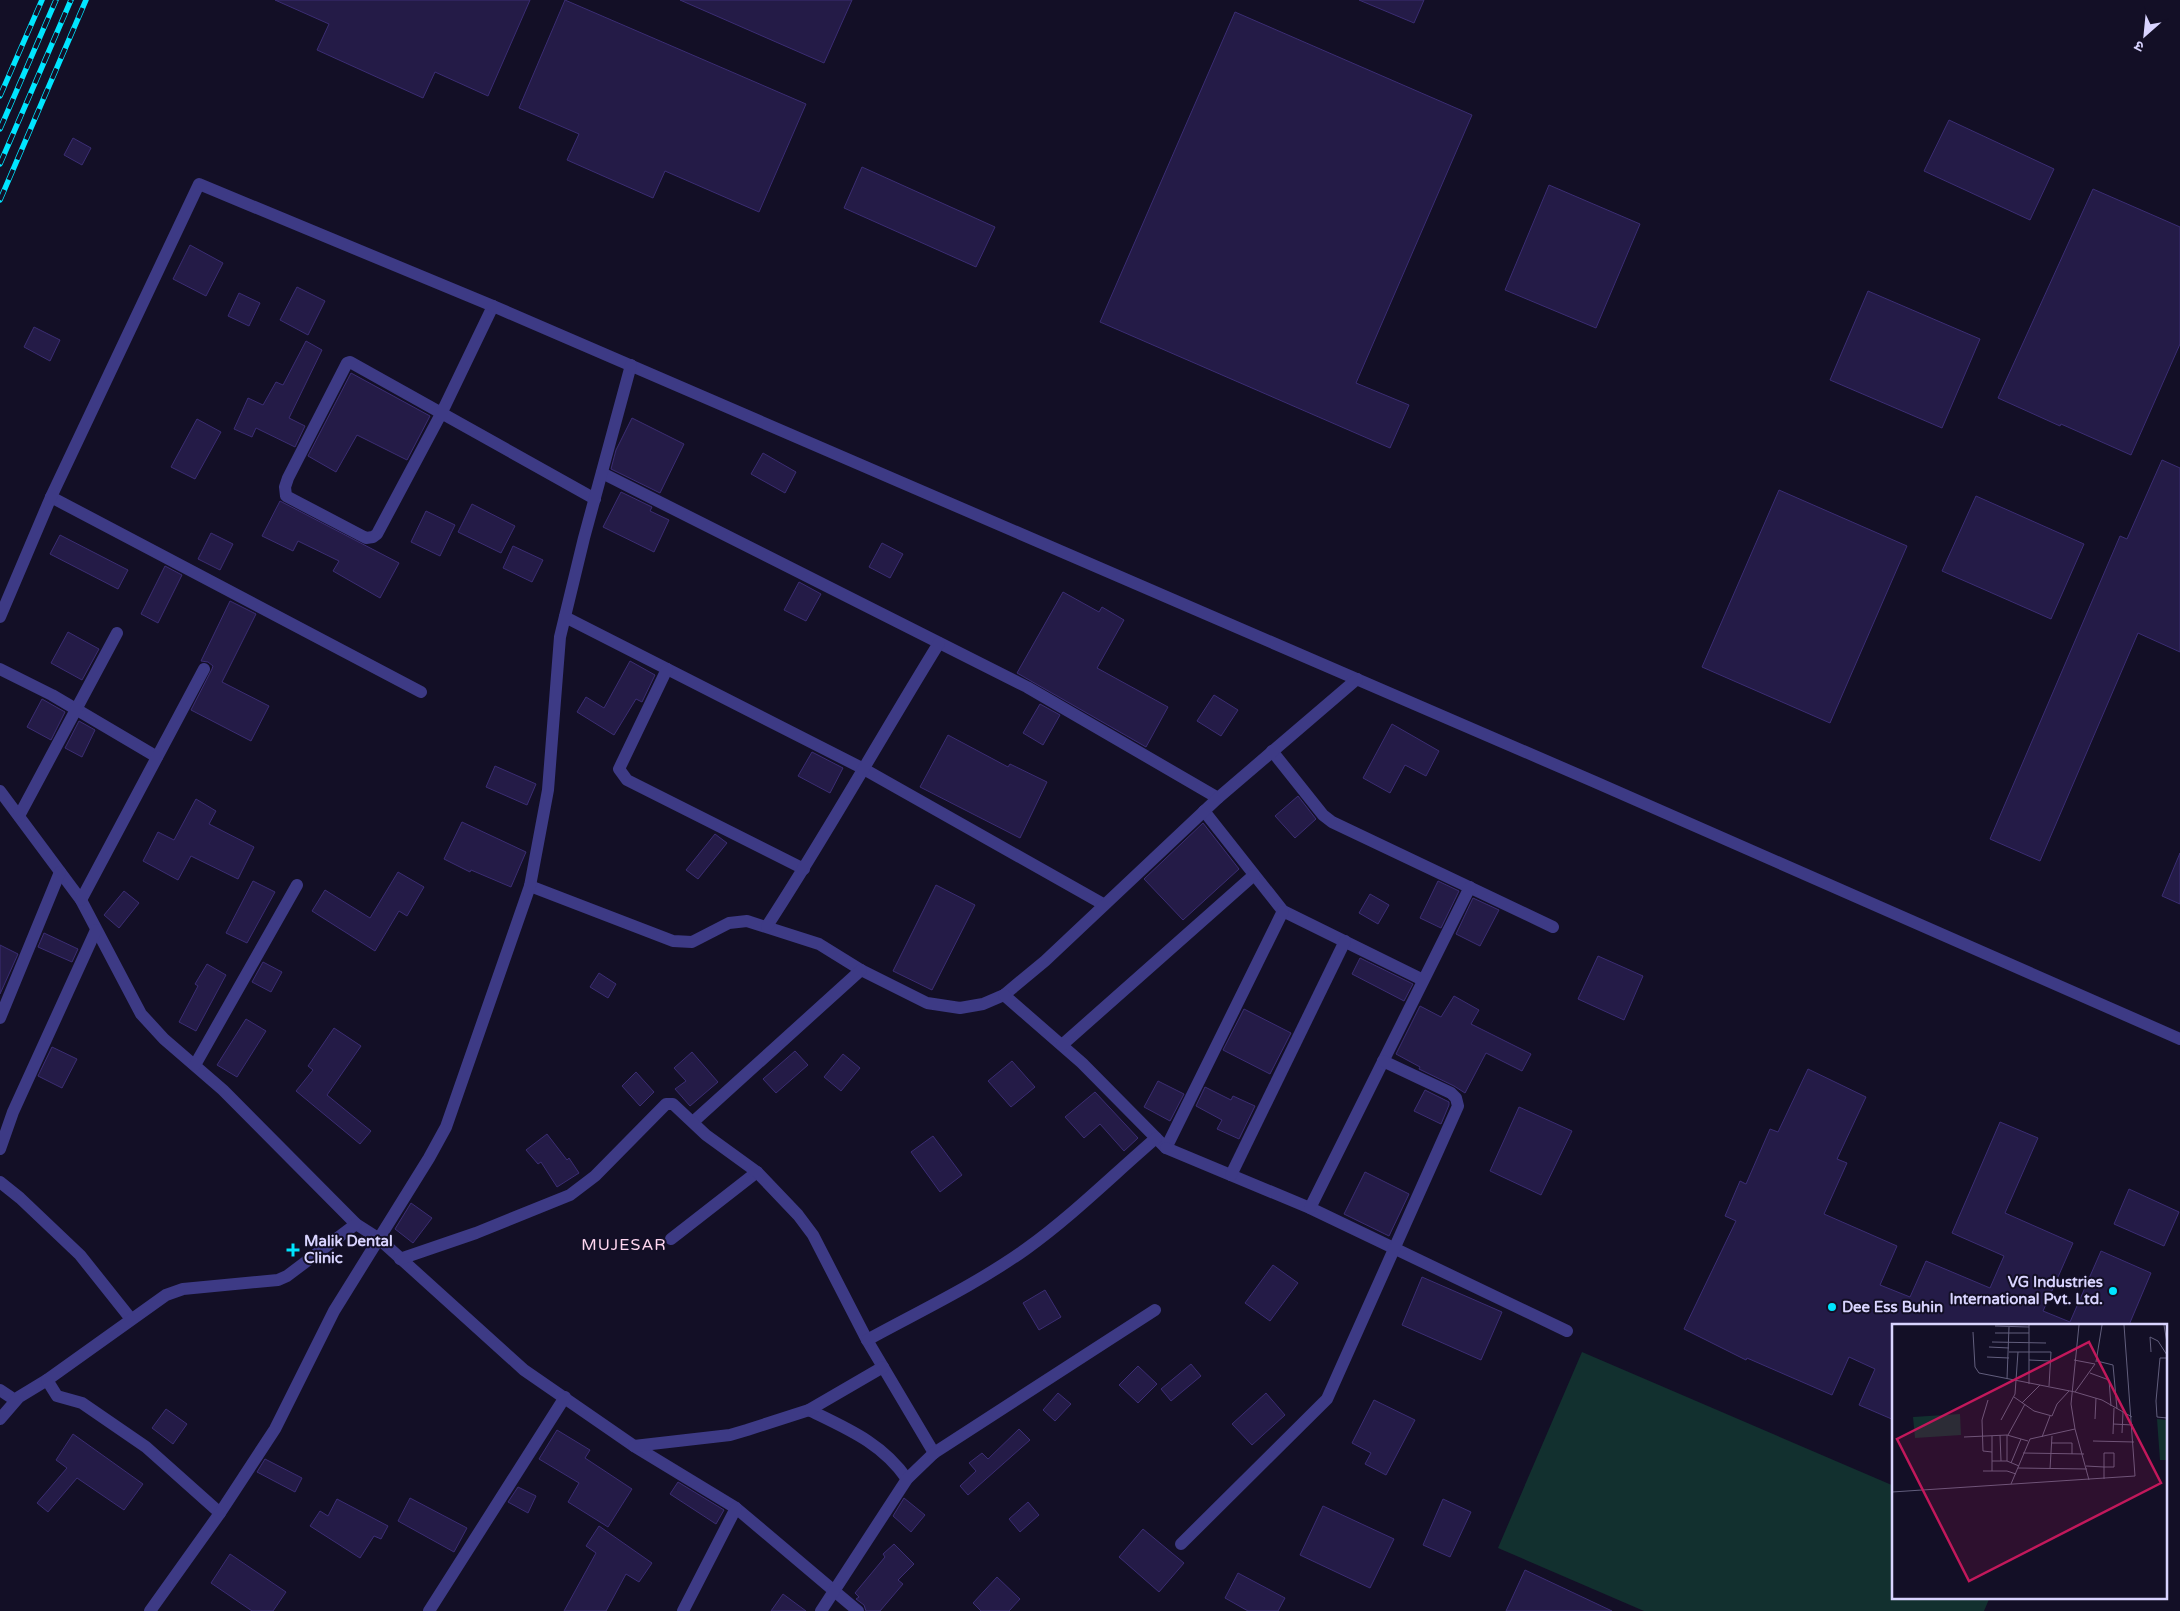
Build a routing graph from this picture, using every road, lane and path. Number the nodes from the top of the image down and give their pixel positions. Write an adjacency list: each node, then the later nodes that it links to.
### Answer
1 (493, 306): 2 (street); 3 (street); 5 (street)
2 (631, 365): 4 (street); 14 (street)
3 (442, 412): 3 (street); 6 (street)
4 (602, 473): 6 (street); 10 (street)
5 (51, 497): 7 (street); 15 (street)
6 (595, 499): 8 (street)
7 (0, 617)
8 (565, 617): 13 (street); 28 (street)
9 (117, 633): 16 (street)
10 (939, 643): 19 (street); 21 (street)
11 (0, 669): 16 (street)
12 (204, 669): 18 (street)
13 (667, 669): 19 (street); 24 (street)
14 (1358, 679): 17 (street); 41 (street)
15 (421, 692)
16 (77, 709): 18 (street); 23 (street)
17 (1272, 751): 21 (street); 29 (street)
18 (157, 756): 30 (street)
19 (862, 768): 24 (street); 31 (street)
20 (0, 791): 23 (street)
21 (1218, 798): 22 (street)
22 (1204, 811): 26 (street); 31 (street)
23 (19, 816): 25 (street)
24 (804, 870): 33 (street)
25 (60, 872): 30 (street); 40 (street)
26 (1254, 875): 32 (street); 42 (street)
27 (297, 885): 44 (street)
28 (530, 886): 33 (street); 54 (street)
29 (1470, 887): 34 (street); 38 (street)
30 (81, 900): 35 (street)
31 (1104, 904): 39 (street)
32 (1283, 911): 36 (street); 47 (street)
33 (766, 926): 37 (street)
34 (1553, 927)
35 (96, 930): 44 (street); 48 (street)
36 (1345, 941): 38 (street); 50 (street)
37 (861, 970): 39 (street); 45 (street)
38 (1423, 980): 43 (street)
39 (1004, 995): 42 (street)
40 (0, 1018)
41 (2180, 1039)
42 (1062, 1045): 46 (street)
43 (1382, 1061): 52 (street); 56 (street)
44 (195, 1065): 53 (street)
45 (693, 1122): 49 (street); 57 (street)
46 (1156, 1138): 47 (street); 61 (street)
47 (1166, 1148): 50 (street)
48 (0, 1149)
49 (757, 1172): 55 (street); 61 (street)
50 (1231, 1175): 52 (street)
51 (0, 1182): 59 (street)
52 (1310, 1208): 56 (street)
53 (356, 1224): 54 (street); 59 (street)
54 (378, 1238): 57 (street); 73 (street)
55 (671, 1239)
56 (1393, 1248): 60 (street); 74 (street)
57 (400, 1259): 65 (street)
58 (1155, 1310): 70 (street)
59 (131, 1319): 63 (street)
60 (1567, 1331)
61 (868, 1340): 62 (street)
62 (883, 1367): 67 (street); 70 (street)
63 (47, 1380): 66 (street); 73 (street)
64 (0, 1390): 66 (street)
65 (565, 1397): 69 (street); 76 (street)
66 (15, 1400): 68 (street)
67 (809, 1410): 69 (street); 71 (street)
68 (0, 1419)
69 (634, 1446): 72 (street)
70 (934, 1453): 71 (street)
71 (907, 1479): 75 (street)
72 (736, 1508): 75 (street); 78 (street)
73 (220, 1513): 77 (street)
74 (1181, 1544)
75 (833, 1590): 79 (street); 80 (street)
76 (434, 1609)
77 (150, 1611)
78 (683, 1611)
79 (820, 1611)
80 (858, 1611)

